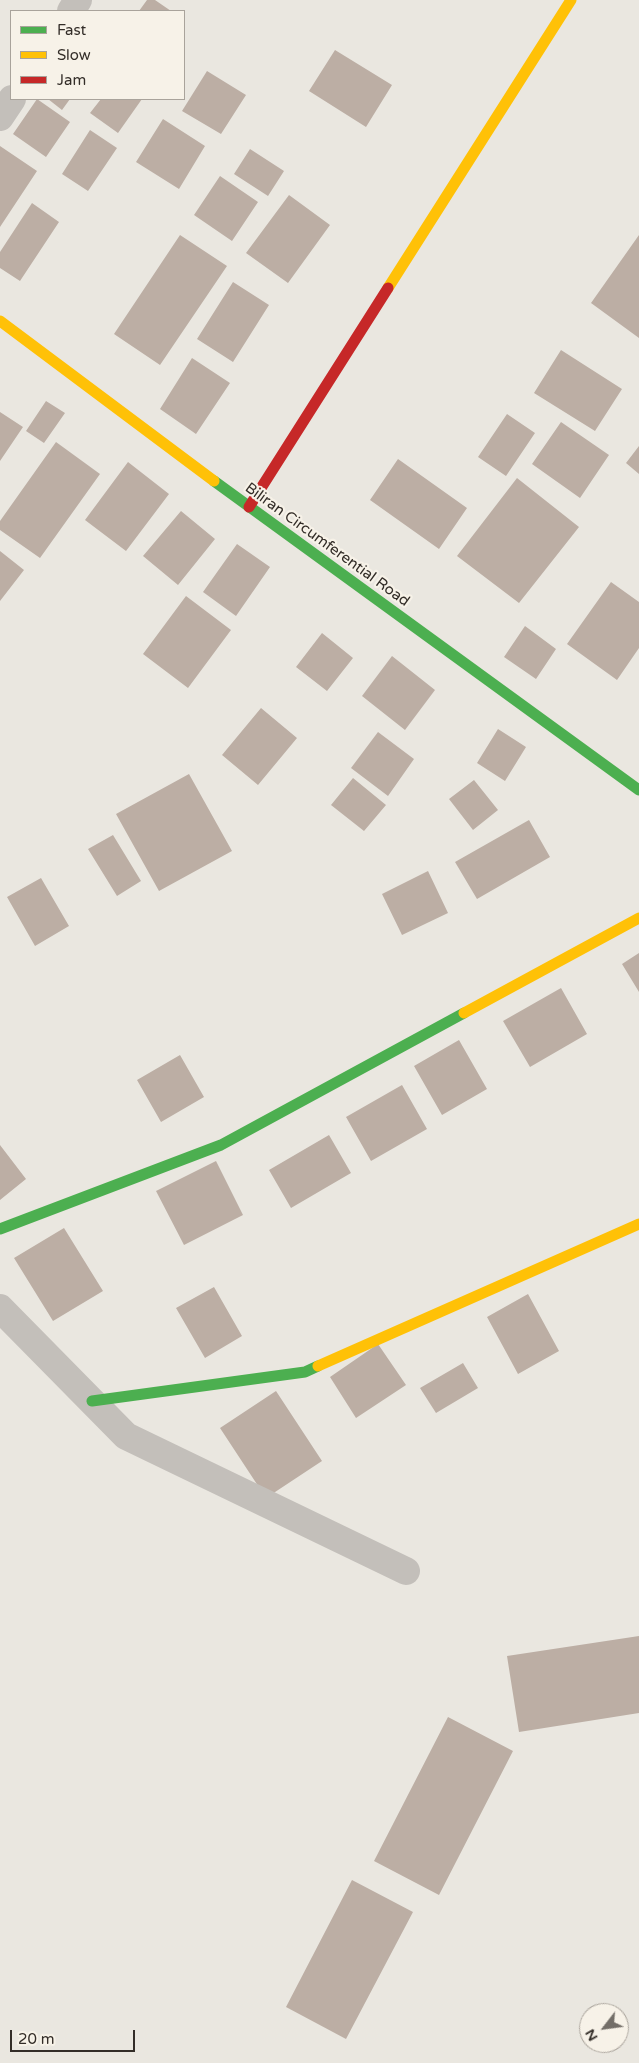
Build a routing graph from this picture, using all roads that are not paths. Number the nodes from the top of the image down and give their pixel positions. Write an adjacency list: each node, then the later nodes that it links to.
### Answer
1 (570, 0): 5 (street)
2 (11, 100): 3 (street)
3 (0, 117)
4 (0, 321): 5 (street, Biliran Circumferential Road)
5 (248, 507): 6 (street, Biliran Circumferential Road)
6 (639, 790)
7 (639, 918): 9 (street)
8 (639, 1224): 11 (street)
9 (0, 1229)
10 (0, 1308): 11 (street)
11 (92, 1401): 12 (street)
12 (406, 1571)

